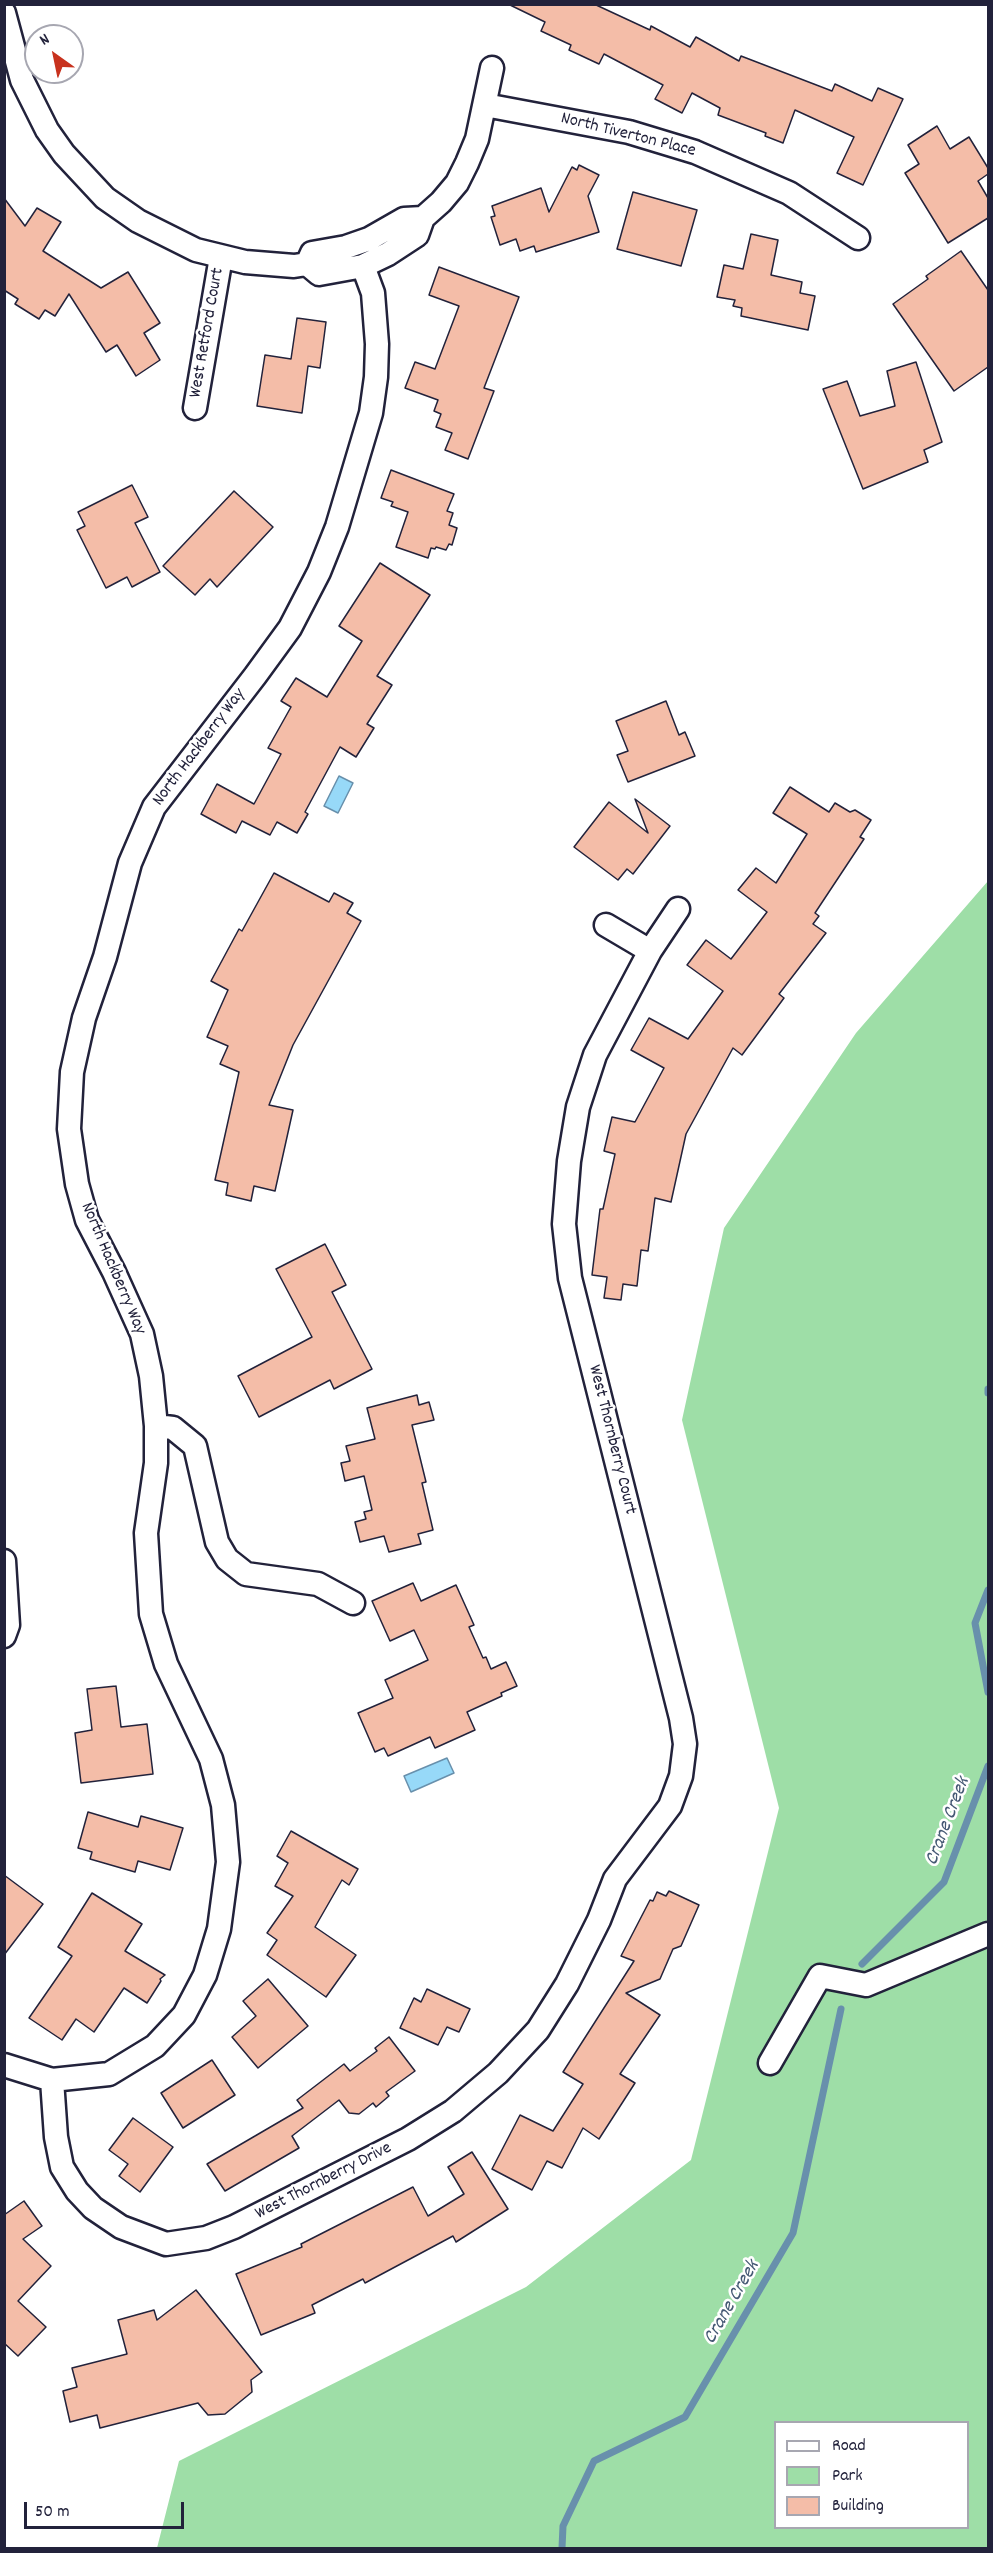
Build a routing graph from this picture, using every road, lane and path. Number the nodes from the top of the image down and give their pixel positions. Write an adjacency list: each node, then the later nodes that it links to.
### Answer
1 (4, 13): 6 (street)
2 (492, 68): 3 (street)
3 (486, 105): 4 (street); 5 (street, North Tiverton Place)
4 (423, 218): 7 (street); 8 (street)
5 (858, 238)
6 (221, 257): 7 (street); 9 (street, West Retford Court)
7 (307, 264): 8 (street)
8 (363, 266): 13 (street, North Hackberry Way)
9 (195, 408)
10 (678, 909): 12 (street, West Thornberry Court)
11 (606, 925): 12 (street)
12 (650, 951): 17 (street, West Thornberry Court)
13 (156, 1426): 15 (street); 21 (street, North Hackberry Way)
14 (4, 1561): 16 (street)
15 (353, 1603)
16 (4, 1636)
17 (599, 1920): 21 (street, West Thornberry Drive)
18 (988, 1934): 19 (street)
19 (770, 2063)
20 (4, 2065): 21 (street, North Hackberry Way)
21 (52, 2080)

